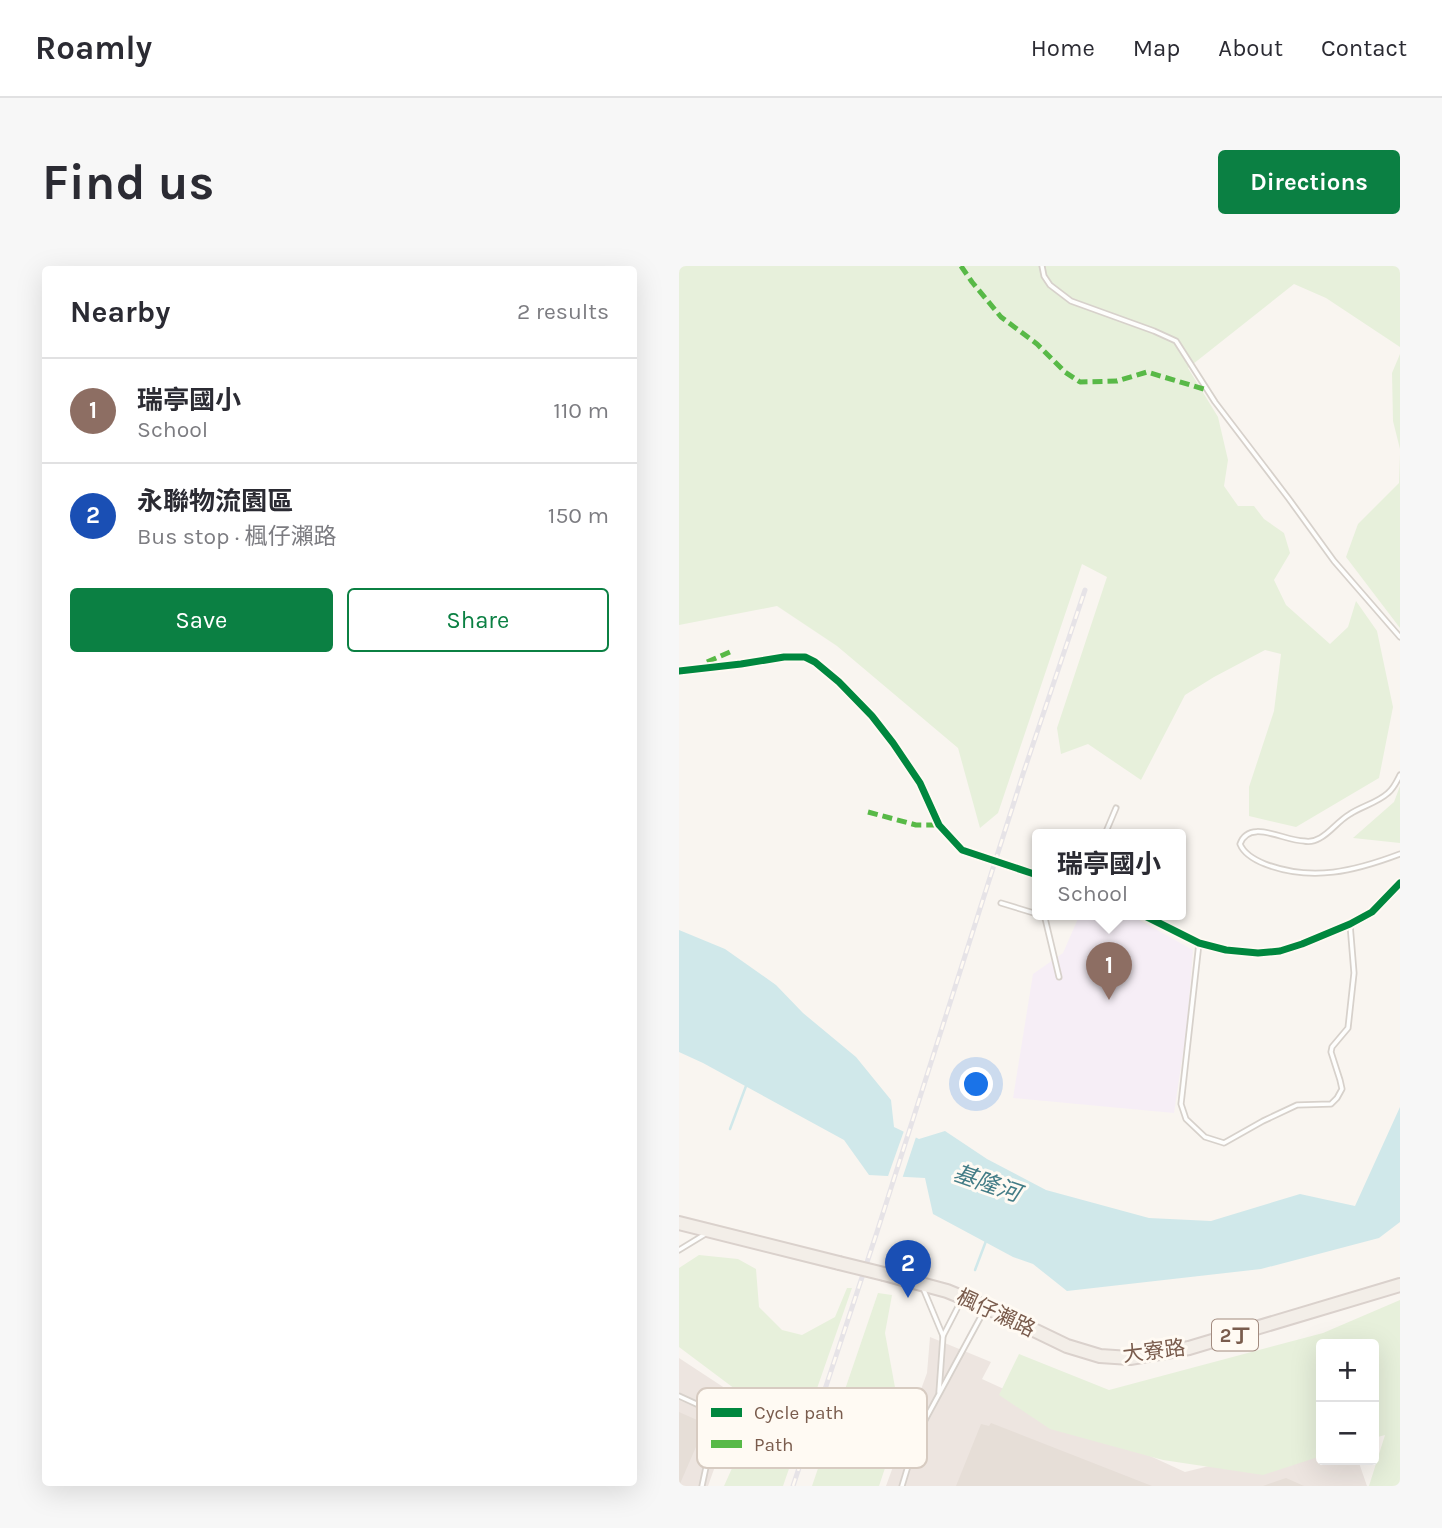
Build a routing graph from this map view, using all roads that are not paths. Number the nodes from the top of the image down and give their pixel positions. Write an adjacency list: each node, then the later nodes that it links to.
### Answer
1 (1042, 266): 2 (lane)
2 (1400, 637)
3 (679, 671): 8 (street)
4 (1400, 775): 7 (lane)
5 (1117, 808): 6 (lane)
6 (1107, 829)
7 (1400, 854)
8 (1032, 873)
9 (1400, 883): 14 (street)
10 (1001, 903): 11 (lane)
11 (1032, 912)
12 (1042, 920): 16 (lane)
13 (1154, 920): 15 (street)
14 (1350, 924): 15 (street); 15 (lane)
15 (1199, 943)
16 (1059, 977)
17 (679, 1223): 18 (main road, 2丁)
18 (711, 1231): 19 (lane); 20 (main road, 楓仔瀨路 / 2丁, bridge)
19 (679, 1250)
20 (921, 1284): 22 (main road, 楓仔瀨路 / 2丁); 24 (lane)
21 (1400, 1285): 25 (main road, 大寮路 / 2丁)
22 (963, 1297): 23 (main road, 楓仔瀨路 / 2丁); 24 (lane)
23 (986, 1307): 25 (main road, 楓仔瀨路 / 2丁); 26 (lane)
24 (943, 1336): 26 (lane)
25 (1067, 1346)
26 (939, 1394): 29 (lane)
27 (679, 1396): 28 (lane)
28 (697, 1404)
29 (927, 1416)
30 (706, 1468): 32 (lane)
31 (907, 1468): 33 (lane)
32 (702, 1486)
33 (902, 1486)

